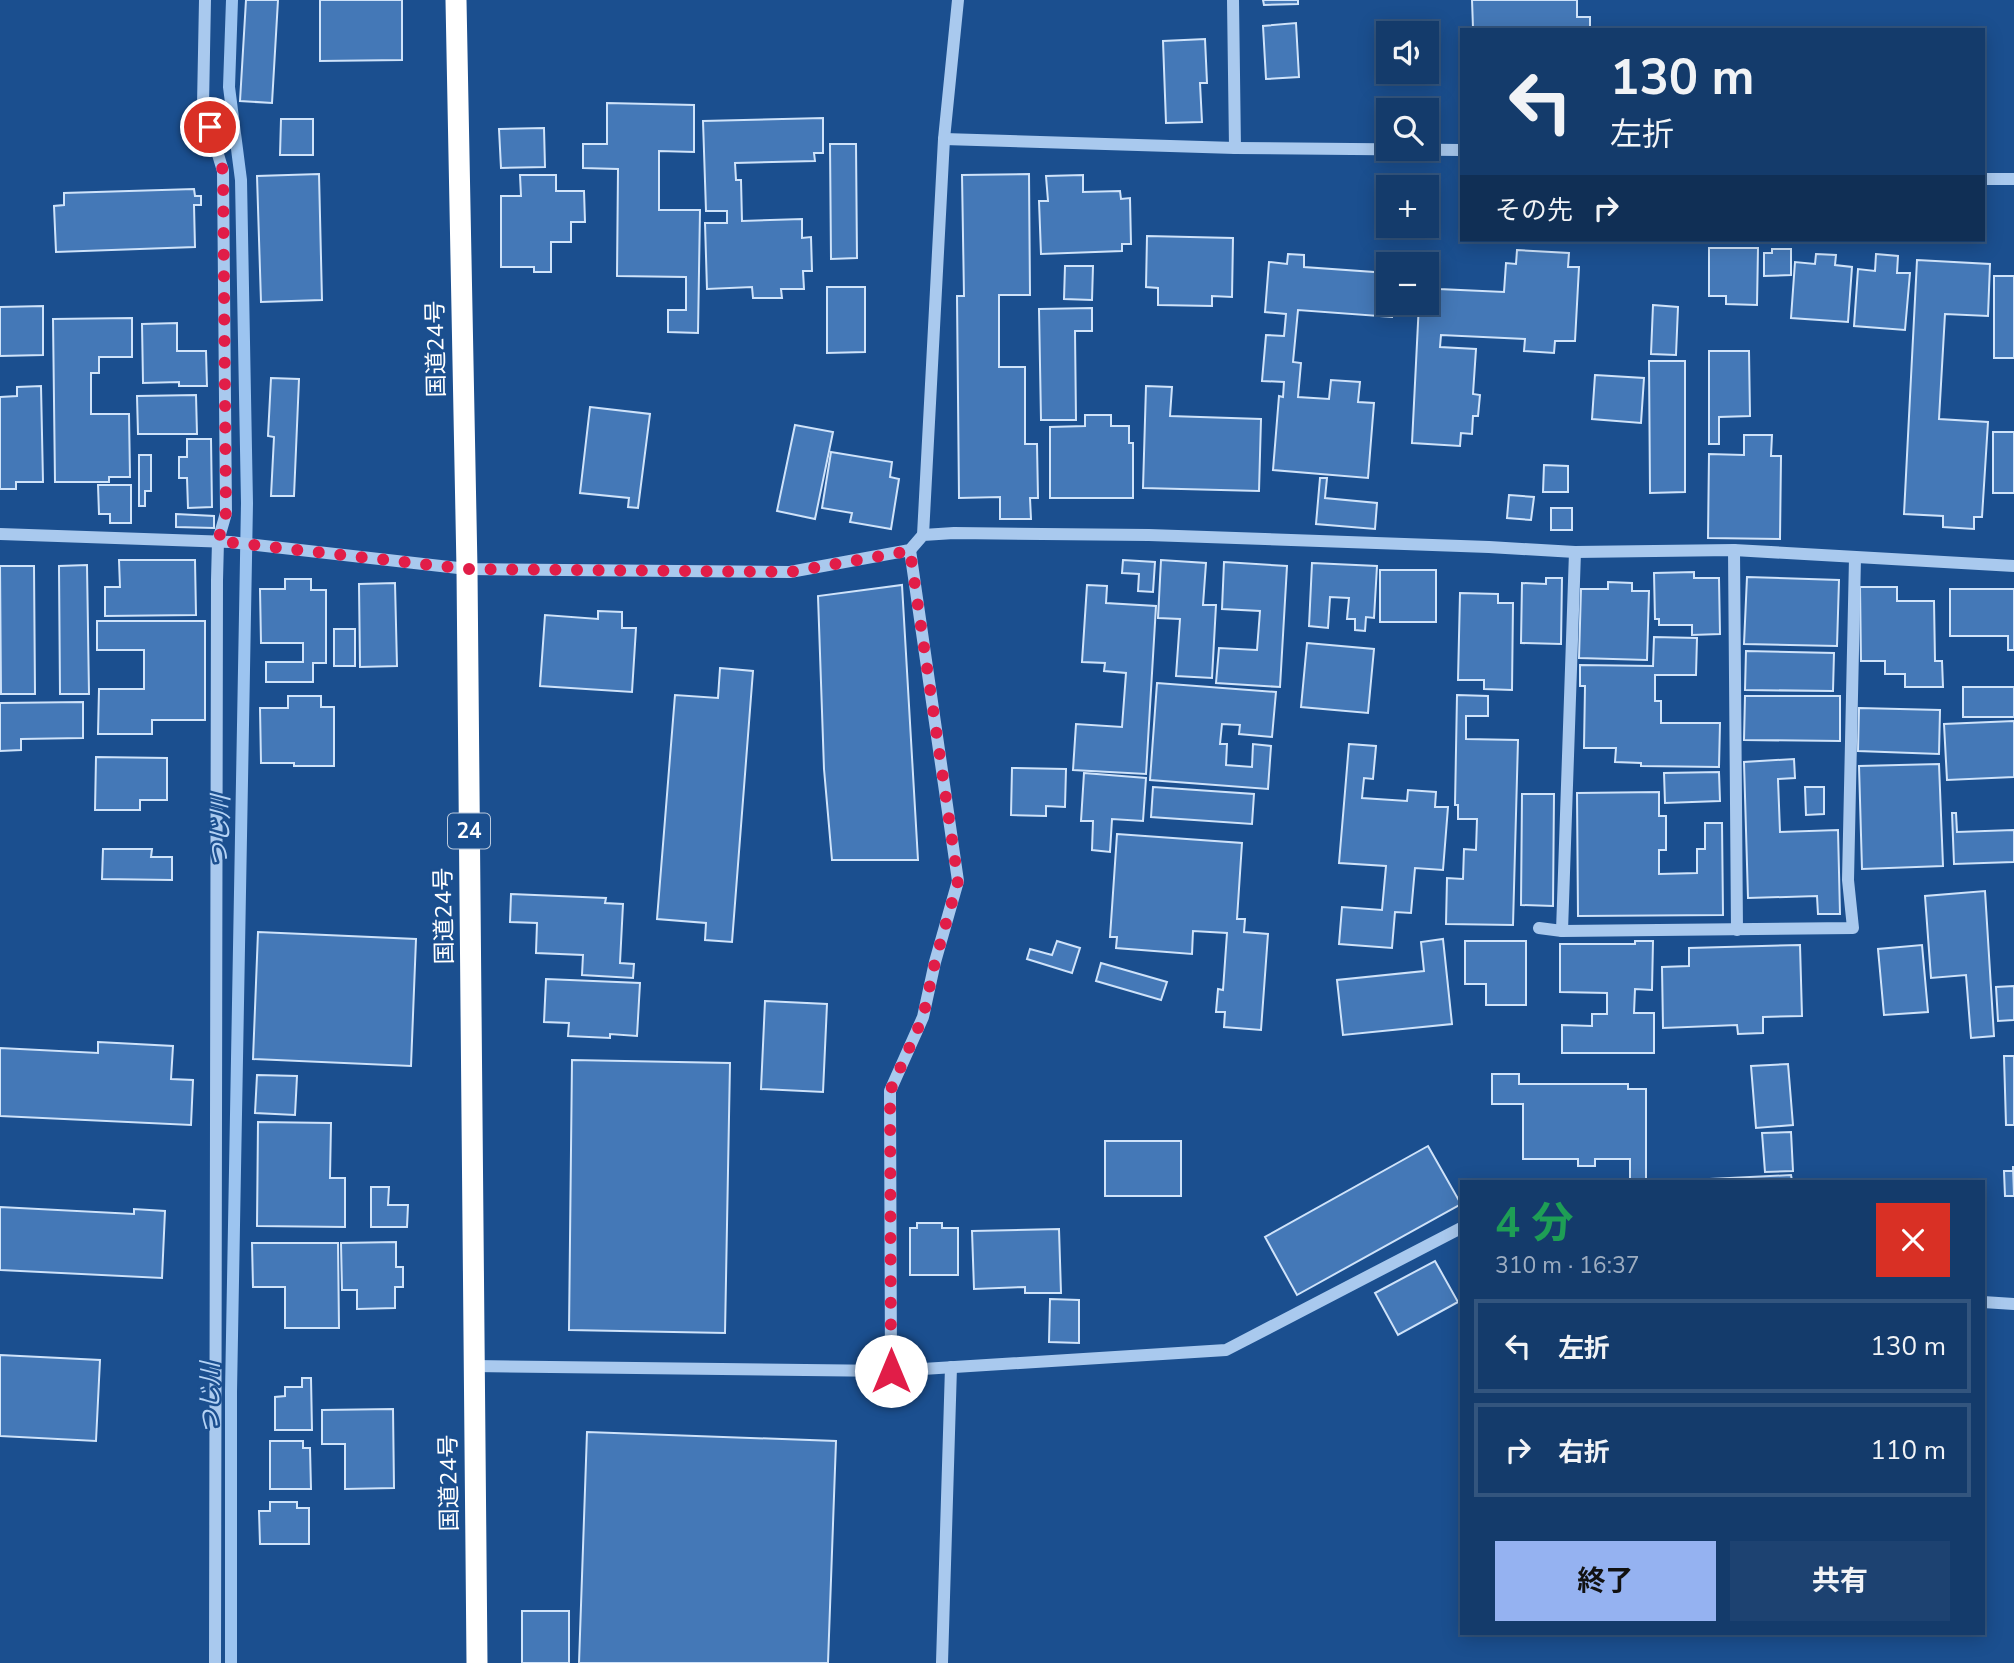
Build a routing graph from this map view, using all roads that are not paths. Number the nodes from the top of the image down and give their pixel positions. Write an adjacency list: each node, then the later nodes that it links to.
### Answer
1 (205, 0): 12 (street)
2 (456, 0): 18 (highway, 国道24号 / 24)
3 (958, 0): 5 (street)
4 (1233, 0): 6 (street)
5 (944, 139): 6 (street); 11 (street)
6 (1235, 148): 7 (street)
7 (1460, 150)
8 (1985, 179): 9 (street)
9 (2014, 179)
10 (0, 534): 12 (street)
11 (923, 535): 13 (street); 15 (street)
12 (224, 542): 18 (street); 28 (street)
13 (910, 551): 18 (street); 27 (street)
14 (1734, 551): 15 (street); 16 (street); 20 (street)
15 (1575, 552): 21 (street)
16 (1855, 558): 17 (street); 20 (street)
17 (2014, 566)
18 (467, 569): 25 (highway, 国道24号 / 24)
19 (1539, 928): 21 (street)
20 (1737, 930): 21 (street)
21 (1562, 931)
22 (1460, 1229): 26 (street)
23 (1985, 1302): 24 (street)
24 (2014, 1304)
25 (474, 1366): 27 (street); 29 (highway, 国道24号 / 24)
26 (951, 1367): 27 (street); 30 (street)
27 (891, 1371)
28 (215, 1663)
29 (477, 1663)
30 (942, 1663)

